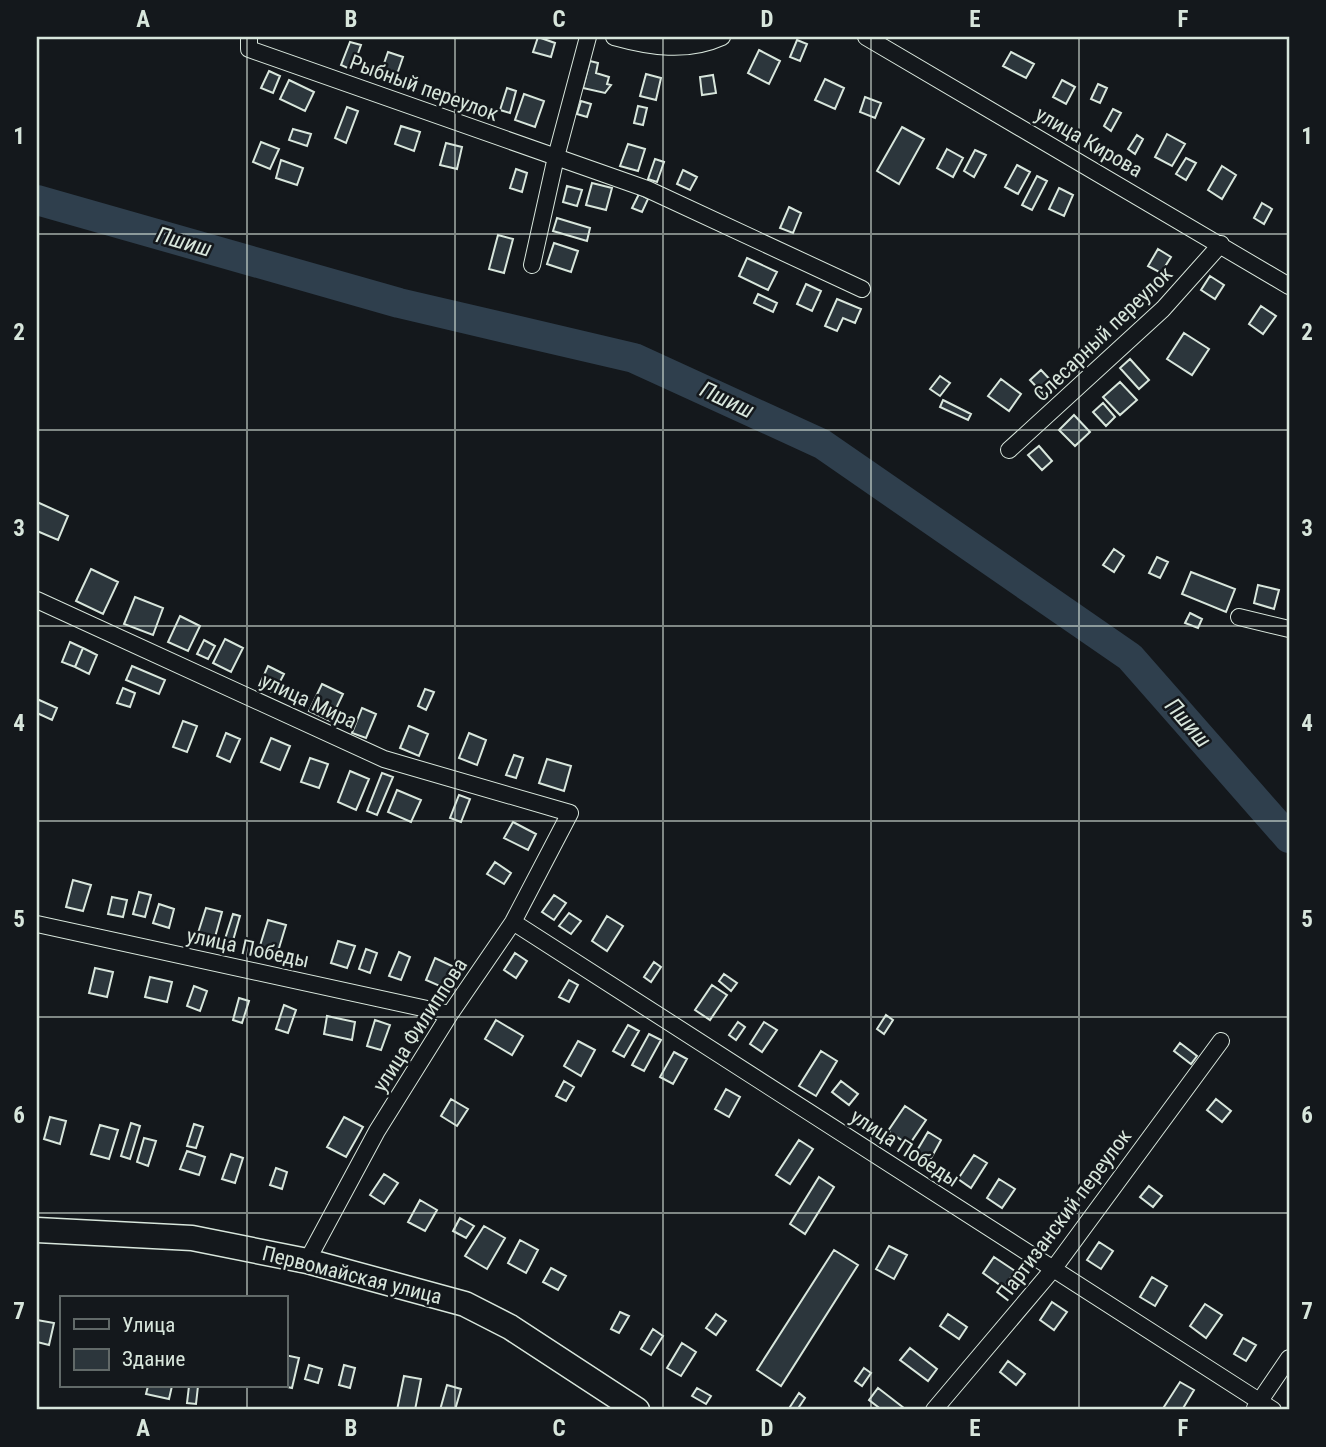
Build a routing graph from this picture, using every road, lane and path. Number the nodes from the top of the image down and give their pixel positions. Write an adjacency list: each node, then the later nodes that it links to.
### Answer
1 (249, 37): 6 (street, Рыбный переулок)
2 (588, 37): 6 (street)
3 (614, 37): 4 (street)
4 (722, 37)
5 (866, 37): 7 (street, улица Кирова)
6 (556, 157): 8 (street); 10 (street, Рыбный переулок)
7 (1221, 244): 9 (street, улица Кирова); 11 (street, Слесарный переулок)
8 (532, 265)
9 (1289, 286)
10 (862, 289)
11 (1009, 450)
12 (38, 604): 15 (street, улица Мира)
13 (1239, 617): 14 (street)
14 (1289, 629)
15 (570, 813): 16 (street, улица Филиппова)
16 (513, 922): 18 (street, улица Филиппова); 22 (street, улица Победы)
17 (37, 924): 18 (street, улица Победы)
18 (450, 1014): 21 (street, улица Филиппова)
19 (1221, 1041): 22 (street, Партизанский переулок)
20 (37, 1230): 21 (main road, Первомайская улица)
21 (307, 1261): 25 (main road, Первомайская улица)
22 (1054, 1268): 24 (street, улица Победы); 26 (street, Партизанский переулок)
23 (1289, 1358): 24 (street)
24 (1262, 1407)
25 (634, 1409)
26 (934, 1410)

